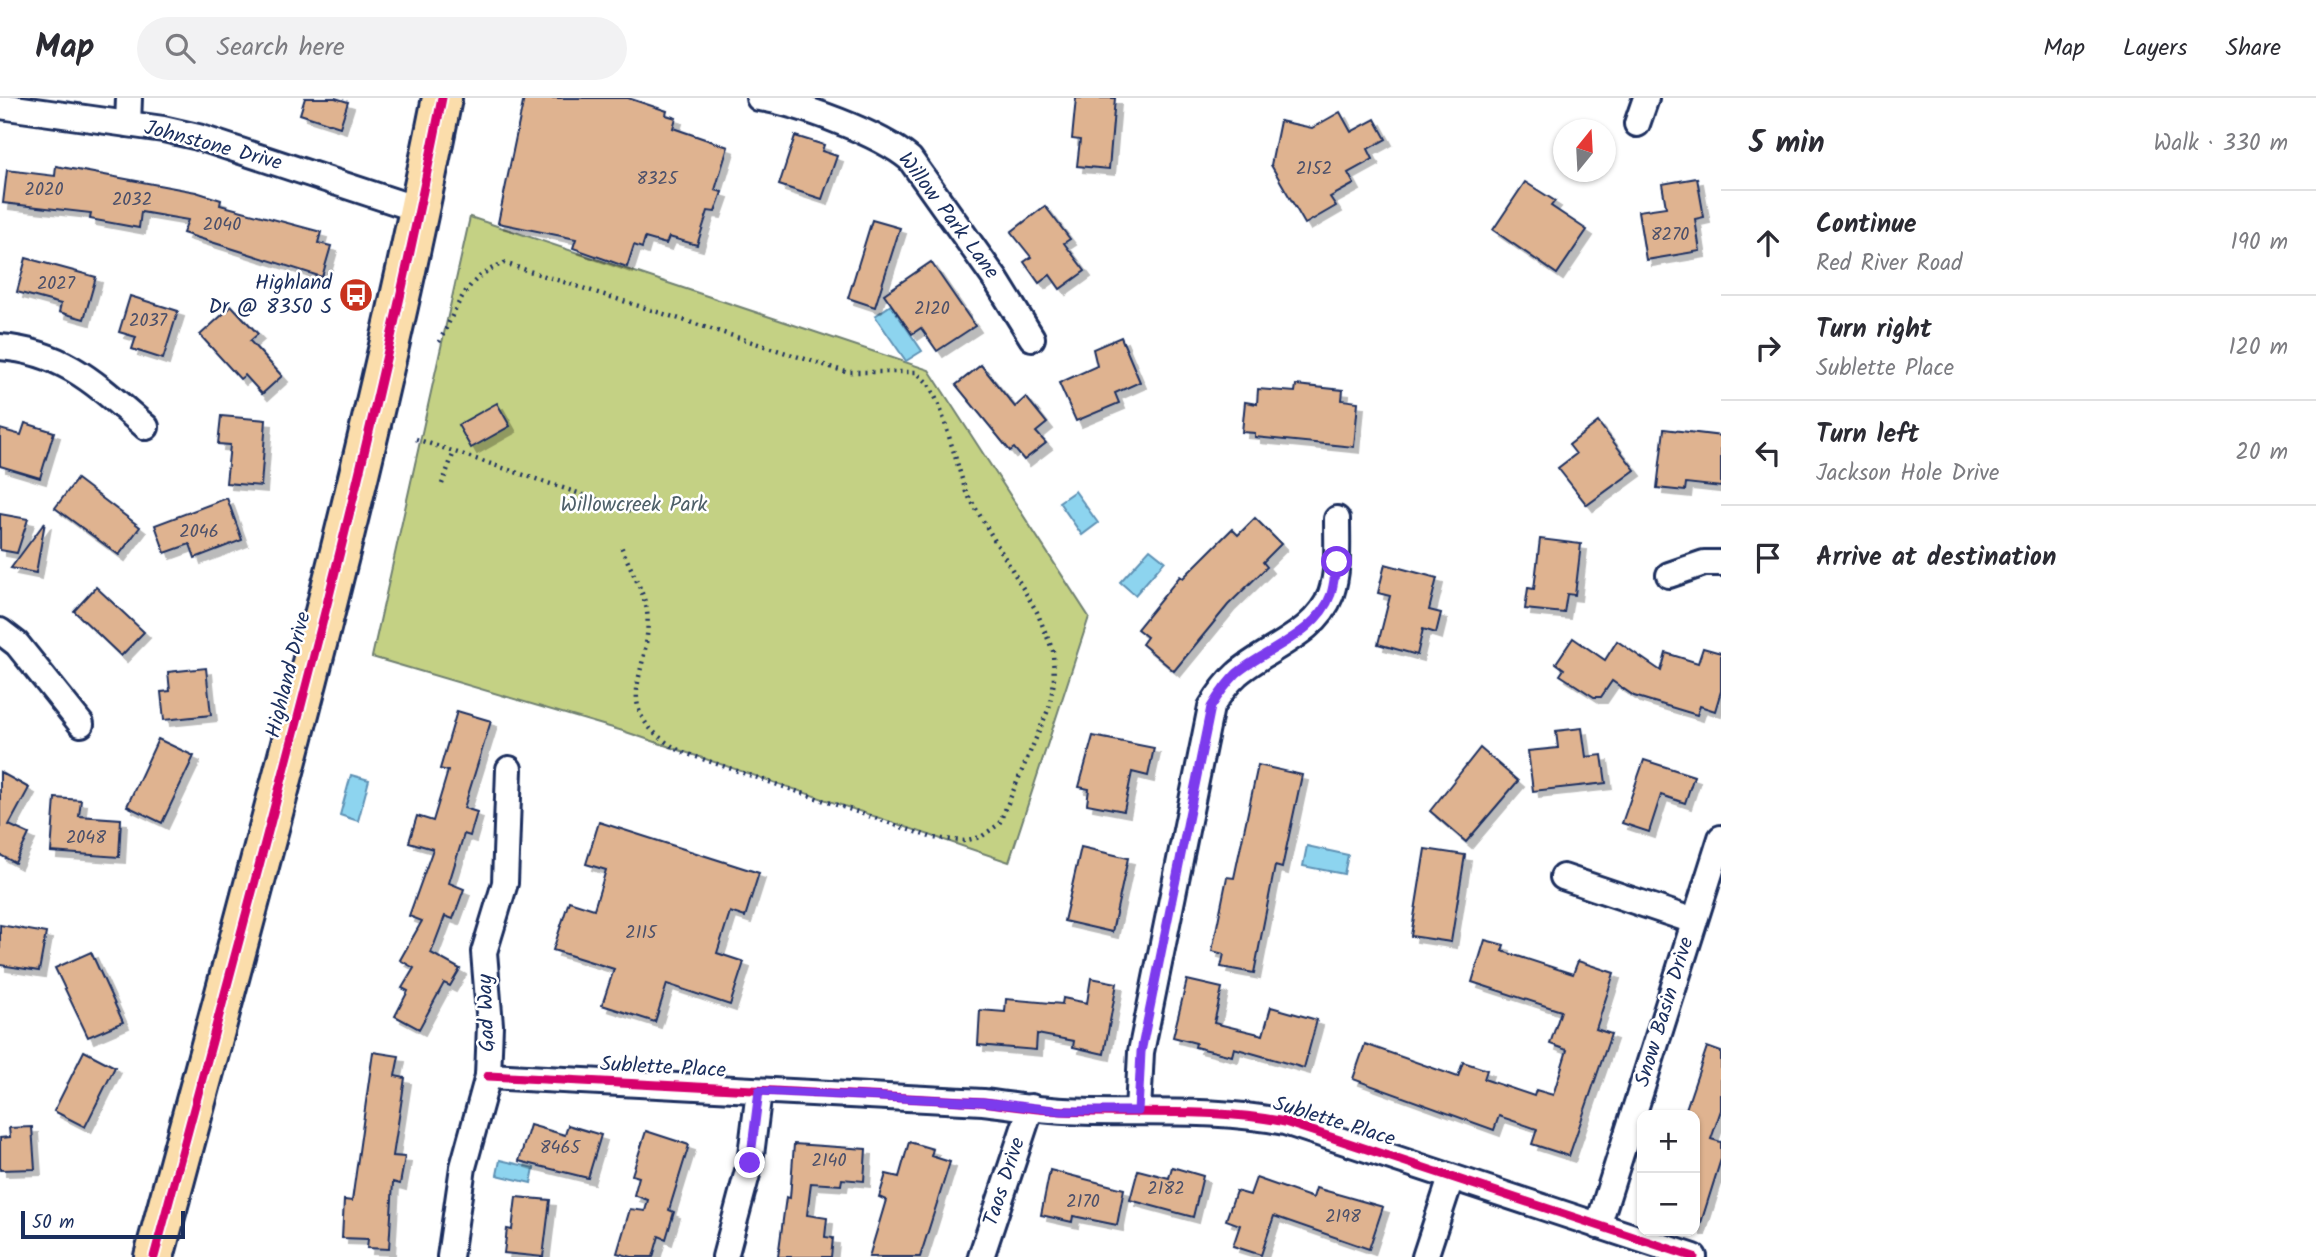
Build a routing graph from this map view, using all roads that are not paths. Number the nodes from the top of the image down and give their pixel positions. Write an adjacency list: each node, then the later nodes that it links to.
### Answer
1 (129, 98): 6 (street)
2 (442, 98): 8 (main road, Highland Drive)
3 (759, 98): 9 (street, Willow Park Lane)
4 (1646, 98): 7 (street)
5 (0, 106): 6 (street, Johnstone Drive)
6 (128, 124): 8 (street, Johnstone Drive)
7 (1637, 124)
8 (420, 210): 27 (main road, Highland Drive)
9 (1032, 338)
10 (0, 347): 11 (street)
11 (146, 427)
12 (1337, 519): 24 (street)
13 (1721, 563): 14 (street)
14 (1669, 575)
15 (0, 631): 16 (street)
16 (81, 724)
17 (509, 769): 21 (street, Gad Way)
18 (1721, 838): 20 (street, Snow Basin Drive)
19 (1563, 877): 20 (street)
20 (1694, 921): 26 (street, Snow Basin Drive)
21 (488, 1076): 22 (street, Sublette Place); 28 (street, Gad Way)
22 (759, 1091): 23 (street, Sublette Place); 29 (street)
23 (1031, 1107): 24 (street, Sublette Place); 30 (street, Taos Drive)
24 (1138, 1111): 25 (street, Sublette Place)
25 (1451, 1178): 26 (street, Sublette Place); 31 (street)
26 (1598, 1226): 32 (street, Sublette Place)
27 (154, 1257)
28 (450, 1257)
29 (725, 1257)
30 (981, 1257)
31 (1425, 1257)
32 (1694, 1257)

